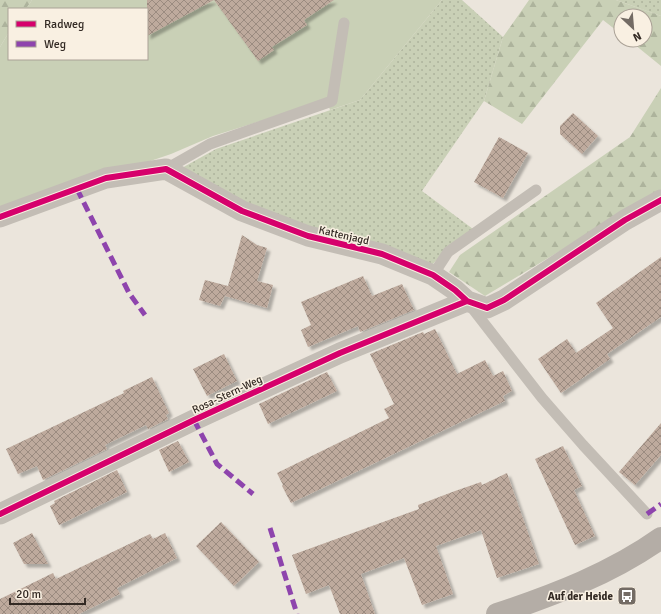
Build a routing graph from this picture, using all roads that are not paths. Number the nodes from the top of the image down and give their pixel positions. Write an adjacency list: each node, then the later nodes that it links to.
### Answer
1 (344, 23): 2 (lane)
2 (166, 169): 5 (street); 6 (street, Kattenjagd)
3 (536, 190): 6 (lane)
4 (661, 200): 7 (street, Kattenjagd)
5 (0, 217)
6 (433, 276): 7 (street, Kattenjagd)
7 (467, 301): 8 (street, Rosa-Stern-Weg); 9 (lane)
8 (0, 514)
9 (647, 514)
10 (661, 538): 11 (main road)
11 (497, 614)

